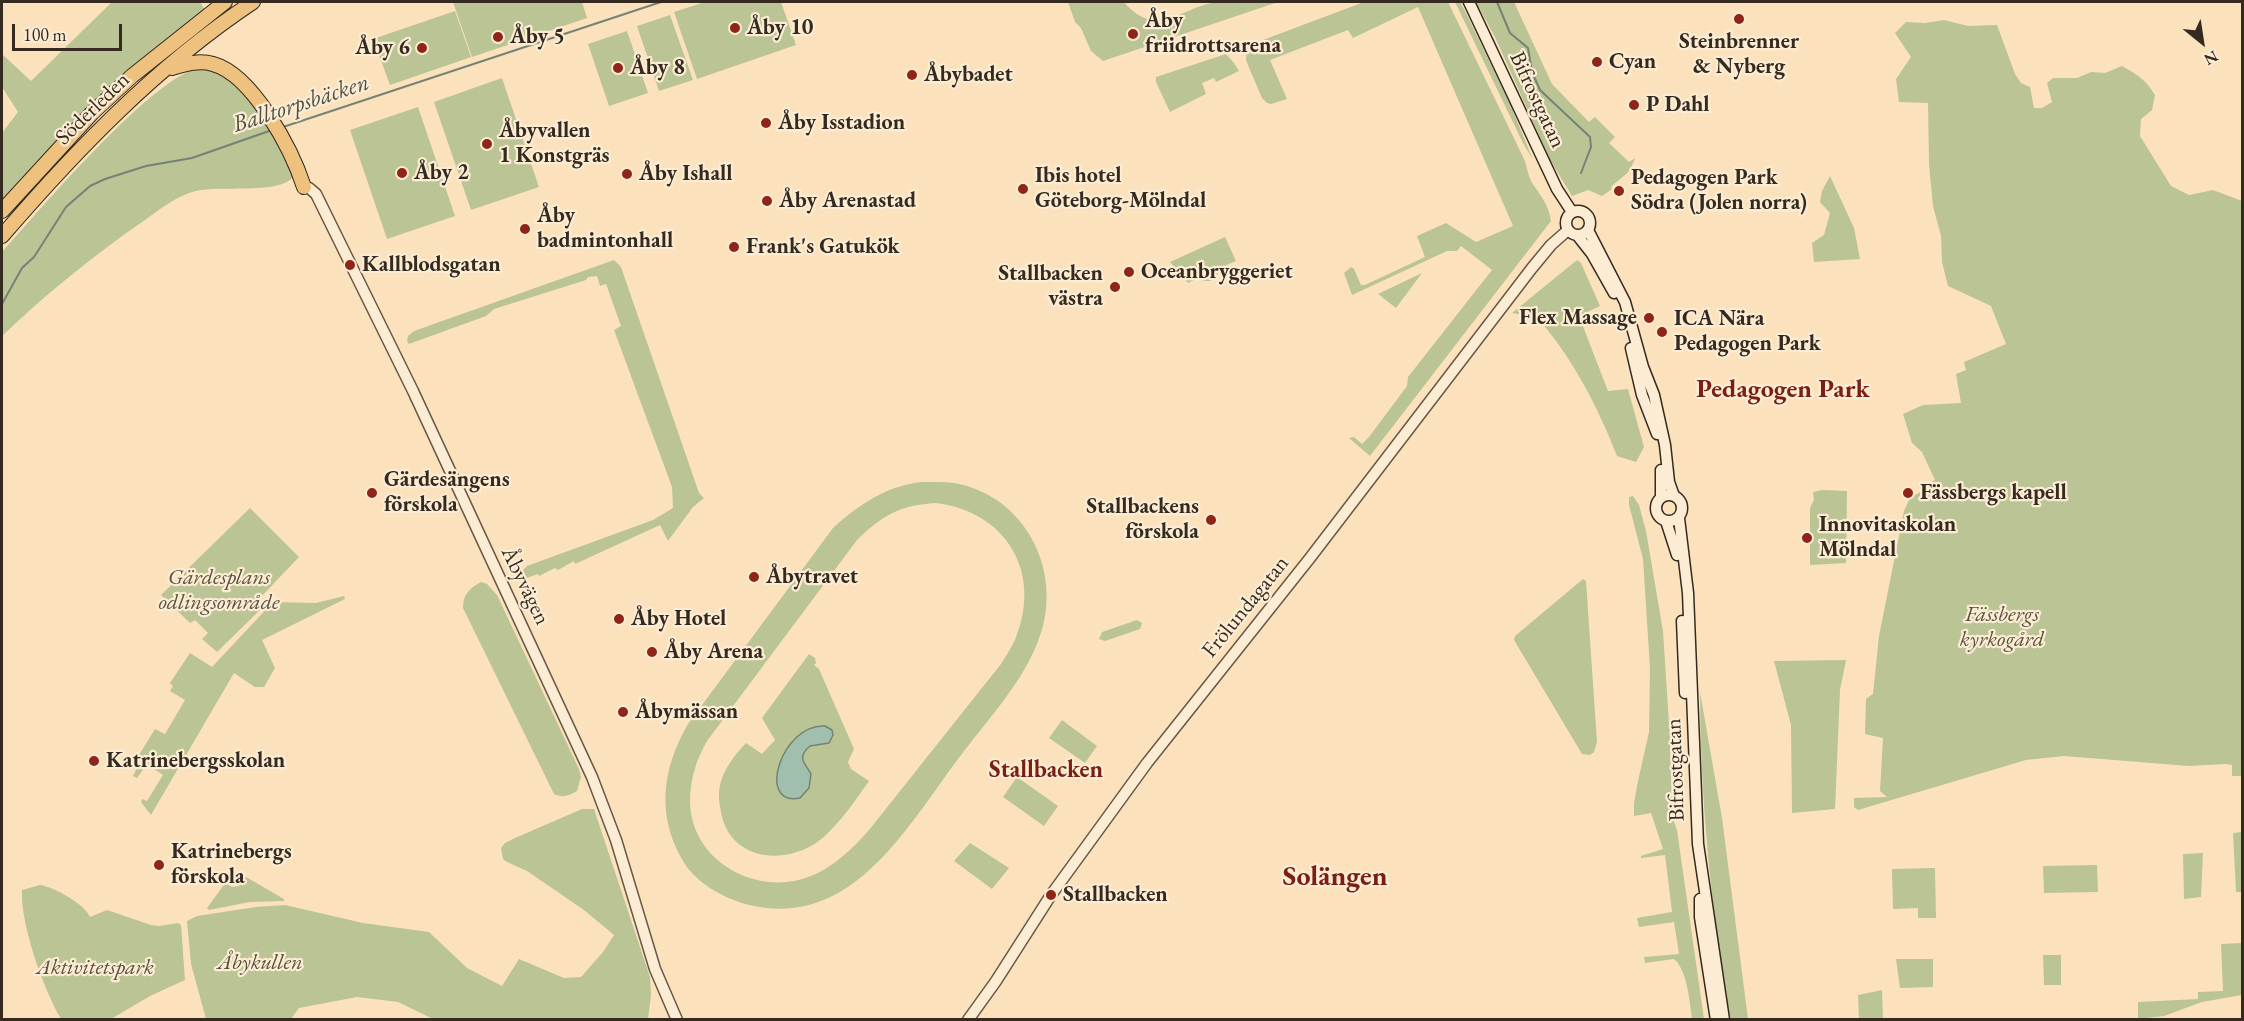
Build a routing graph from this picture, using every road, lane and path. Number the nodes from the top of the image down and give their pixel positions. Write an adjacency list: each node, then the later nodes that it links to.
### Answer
1 (225, 2): 6 (highway, Söderleden)
2 (253, 2): 4 (highway, Söderleden)
3 (1469, 2): 7 (main road, Bifrostgatan)
4 (162, 72): 5 (highway); 10 (highway, Söderleden)
5 (304, 187): 15 (main road, Åbyvägen)
6 (2, 211)
7 (1572, 212): 8 (main road, Bifrostgatan); 9 (main road)
8 (1588, 230): 9 (main road); 11 (main road, Bifrostgatan)
9 (1573, 232): 12 (main road, Bifrostgatan); 16 (main road, Frölundagatan)
10 (2, 236)
11 (1674, 496): 12 (main road); 13 (main road, Bifrostgatan)
12 (1661, 498): 14 (main road, Bifrostgatan)
13 (1678, 518): 14 (main road); 18 (main road, Bifrostgatan)
14 (1666, 521): 17 (main road, Bifrostgatan)
15 (676, 1020)
16 (968, 1020)
17 (1716, 1020)
18 (1724, 1020)

